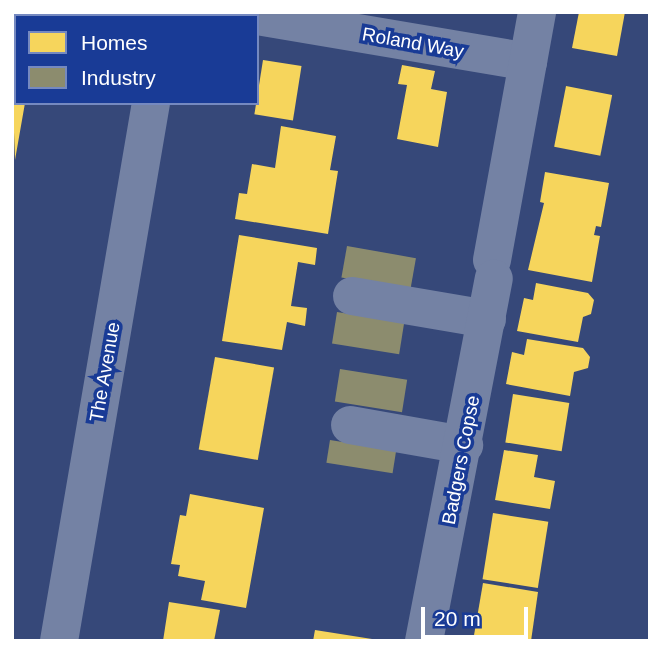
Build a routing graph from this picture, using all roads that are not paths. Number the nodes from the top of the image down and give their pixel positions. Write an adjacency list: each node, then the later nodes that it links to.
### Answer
1 (537, 12): 3 (street)
2 (259, 17): 3 (street, Roland Way)
3 (528, 62): 6 (street, Badgers Copse)
4 (151, 105): 9 (street, The Avenue)
5 (352, 296): 6 (street)
6 (487, 319): 8 (street, Badgers Copse)
7 (350, 425): 8 (street)
8 (464, 445): 10 (street, Badgers Copse)
9 (60, 641)
10 (424, 641)

